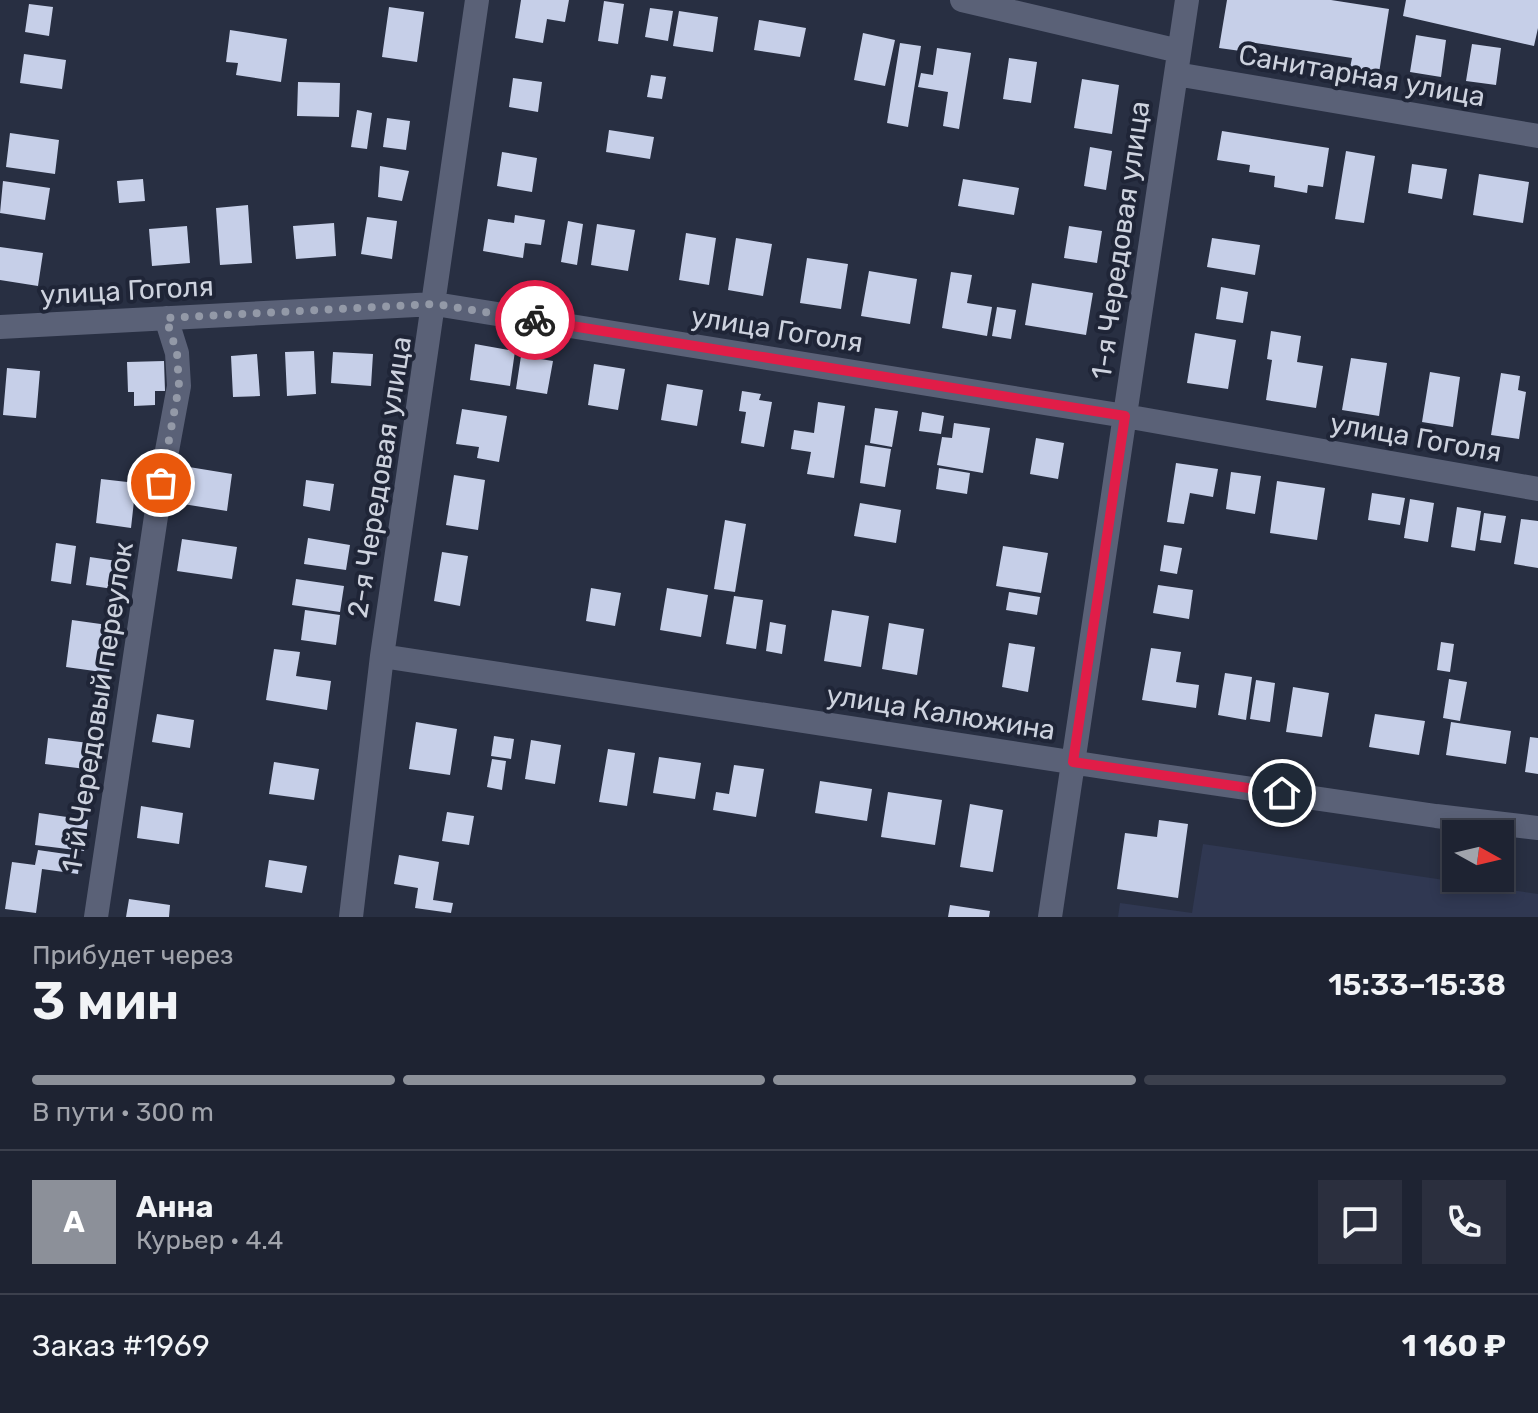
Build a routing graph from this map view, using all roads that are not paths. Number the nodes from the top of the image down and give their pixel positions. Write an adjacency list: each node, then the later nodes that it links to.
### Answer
1 (477, 0): 6 (street, 2-я Чередовая улица)
2 (962, 0): 4 (street, Санитарная улица)
3 (1187, 0): 4 (street, 1-я Чередовая улица)
4 (1177, 62): 5 (street, Санитарная улица); 9 (street, 1-я Чередовая улица)
5 (1538, 136)
6 (435, 304): 7 (street, улица Гоголя); 9 (street, улица Гоголя); 11 (street, 2-я Чередовая улица)
7 (166, 318): 8 (street, улица Гоголя); 14 (street, 1-й Чередовый переулок)
8 (0, 327)
9 (1125, 416): 10 (street, улица Гоголя); 12 (street, 1-я Чередовая улица)
10 (1538, 489)
11 (382, 656): 12 (street, улица Калюжина); 15 (street, 2-я Чередовая улица)
12 (1073, 762): 13 (street, улица Калюжина); 16 (street, 1-я Чередовая улица)
13 (1538, 828)
14 (96, 917)
15 (351, 917)
16 (1050, 917)

